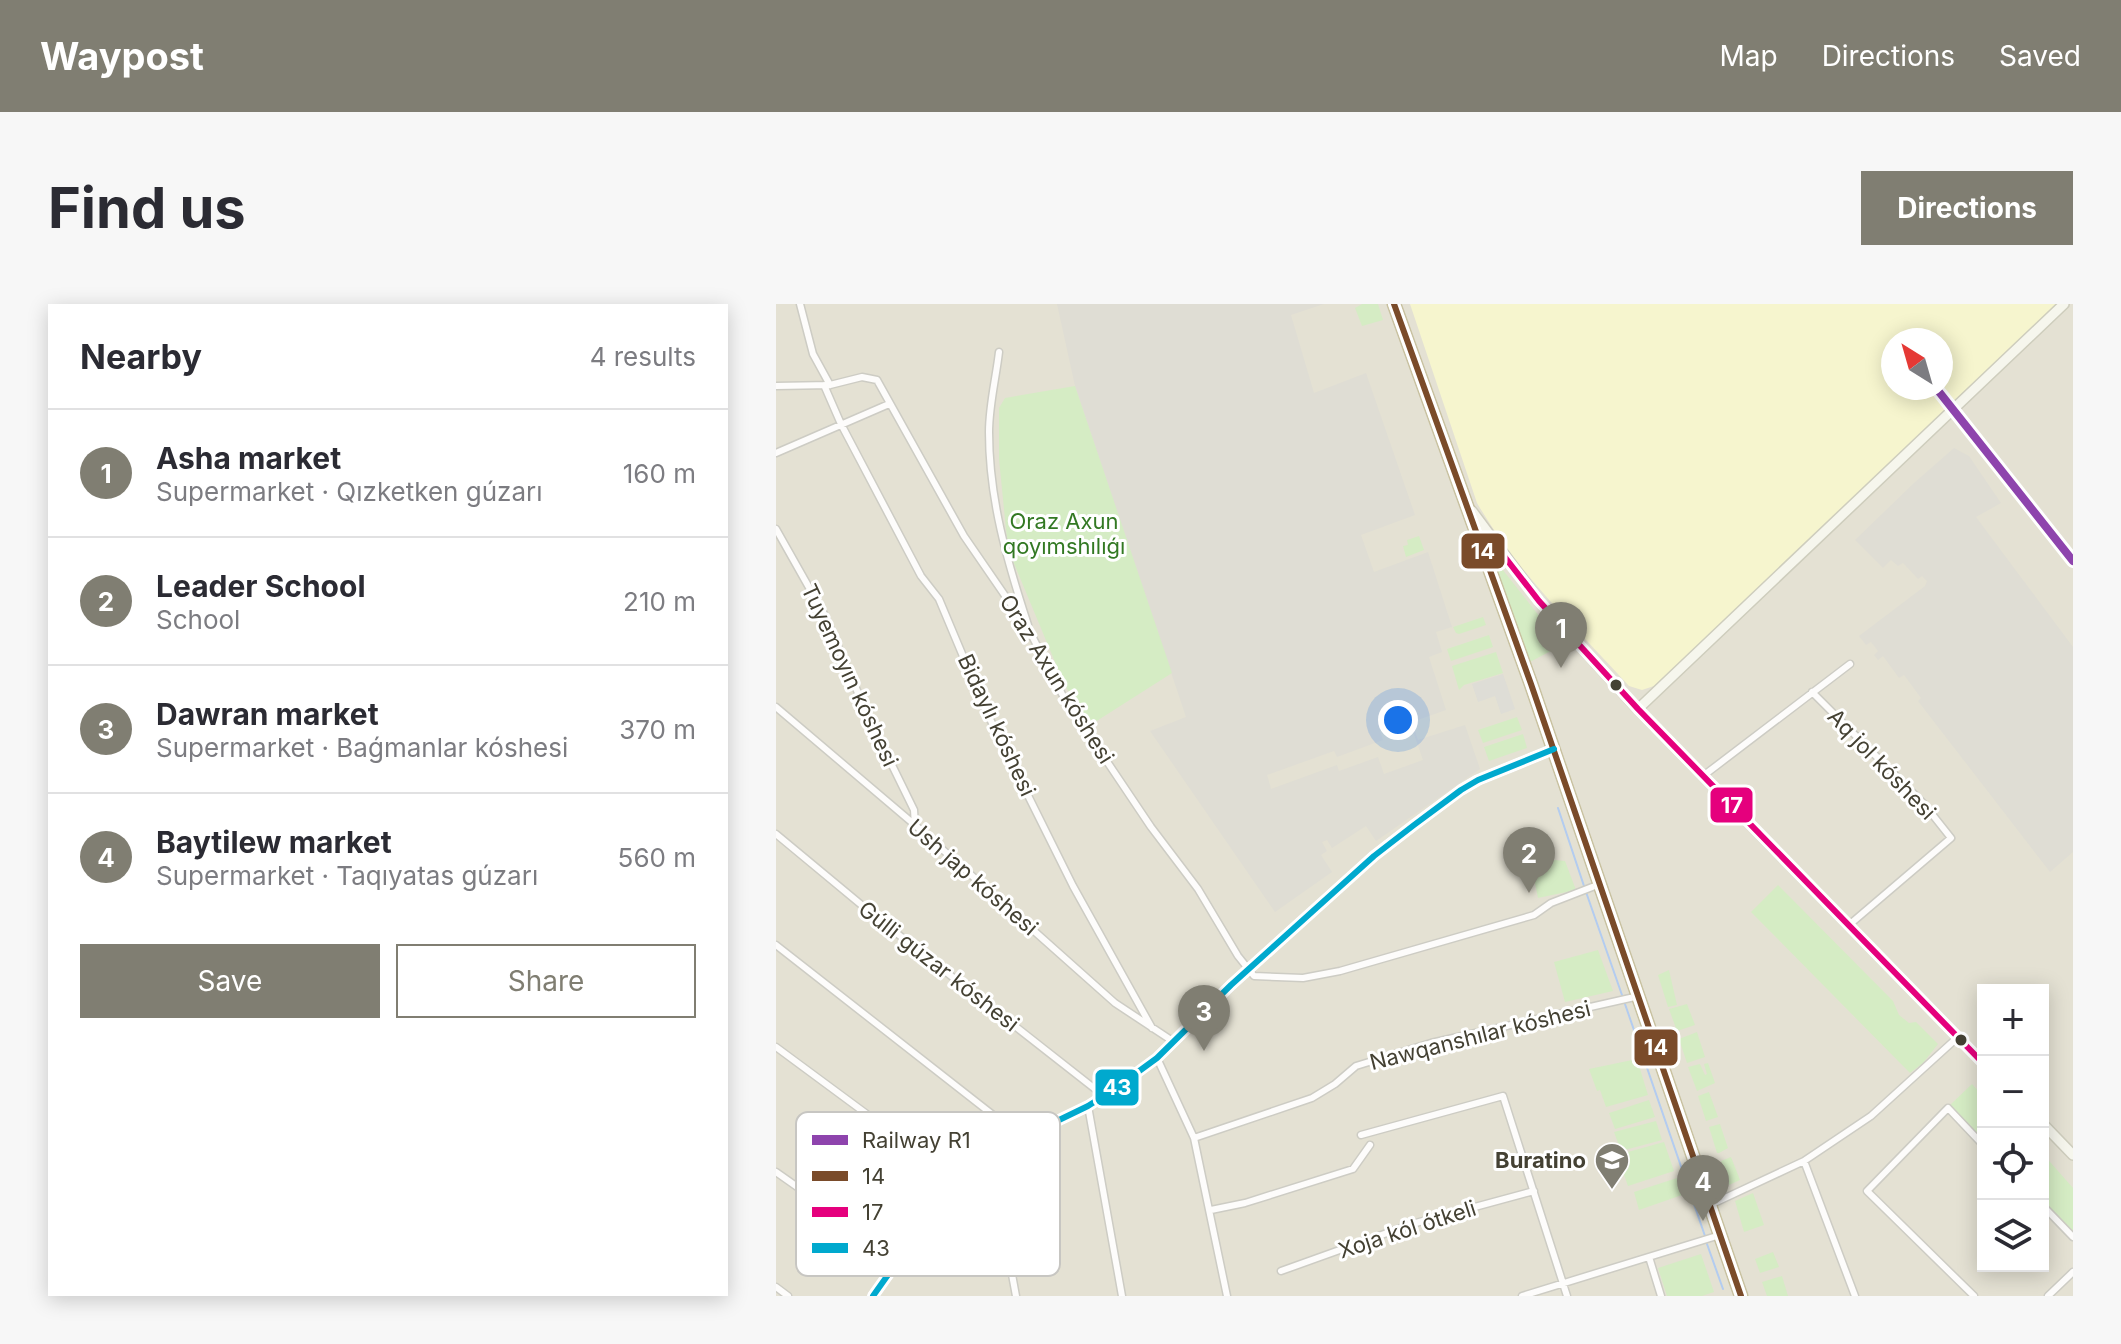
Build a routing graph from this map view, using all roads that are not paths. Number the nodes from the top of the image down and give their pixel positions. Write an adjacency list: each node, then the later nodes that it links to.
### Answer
1 (800, 304): 5 (street, Bidaylı kóshesi)
2 (1394, 304): 10 (highway)
3 (2064, 304): 16 (street)
4 (999, 352): 12 (street)
5 (827, 385): 6 (street); 7 (street, Oraz Axun kóshesi); 8 (street, Bidaylı kóshesi)
6 (776, 386)
7 (889, 404): 8 (street); 12 (street, Oraz Axun kóshesi)
8 (841, 424): 9 (street); 26 (street, Bidaylı kóshesi)
9 (776, 453)
10 (1466, 503): 16 (street); 17 (highway)
11 (776, 529): 19 (street, Tuyemoyın kóshesi)
12 (1030, 632): 24 (street, Oraz Axun kóshesi)
13 (1850, 664): 14 (street)
14 (1812, 692): 18 (street); 22 (street, Aq jol kóshesi)
15 (776, 707): 19 (street, Ush jap kóshesi)
16 (1638, 709): 18 (street)
17 (1554, 749): 21 (highway); 24 (street)
18 (1703, 776): 22 (street)
19 (915, 825): 26 (street, Ush jap kóshesi)
20 (776, 834): 32 (street, Gúlli gúzar kóshesi)
21 (1600, 884): 24 (street); 25 (highway)
22 (1849, 925): 27 (street)
23 (776, 945): 35 (street)
24 (1249, 970): 28 (street)
25 (1639, 996): 39 (street, Nawqanshılar kóshesi); 47 (highway)
26 (1152, 1028): 28 (street, Ush jap kóshesi)
27 (1958, 1037): 30 (street); 43 (street)
28 (1174, 1042): 31 (street)
29 (776, 1047): 34 (street)
30 (1977, 1057)
31 (1157, 1058): 32 (street); 39 (street)
32 (1104, 1096): 33 (street)
33 (1088, 1106): 36 (street); 62 (street)
34 (864, 1112)
35 (989, 1112)
36 (1060, 1120)
37 (2047, 1128): 42 (street)
38 (1361, 1135): 46 (street)
39 (1194, 1138): 48 (street)
40 (1977, 1139): 69 (street)
41 (1370, 1145): 48 (street)
42 (2073, 1155)
43 (1804, 1161): 47 (street); 68 (street)
44 (776, 1172): 45 (street)
45 (796, 1186)
46 (1534, 1191): 53 (street, Xoja kól ótkeli); 57 (street)
47 (1710, 1205): 50 (highway)
48 (1211, 1210): 63 (street)
49 (2049, 1212): 51 (street)
50 (1720, 1235): 52 (street); 67 (highway)
51 (2073, 1237)
52 (1649, 1257): 57 (street); 66 (street)
53 (1281, 1271)
54 (2073, 1272): 70 (street)
55 (889, 1276): 60 (street)
56 (1012, 1276): 61 (street)
57 (1563, 1284): 64 (street); 65 (street)
58 (776, 1287): 59 (street)
59 (788, 1296)
60 (873, 1296)
61 (1016, 1296)
62 (1122, 1296)
63 (1227, 1296)
64 (1522, 1296)
65 (1567, 1296)
66 (1661, 1296)
67 (1741, 1296)
68 (1855, 1296)
69 (1974, 1296)
70 (2048, 1296)

